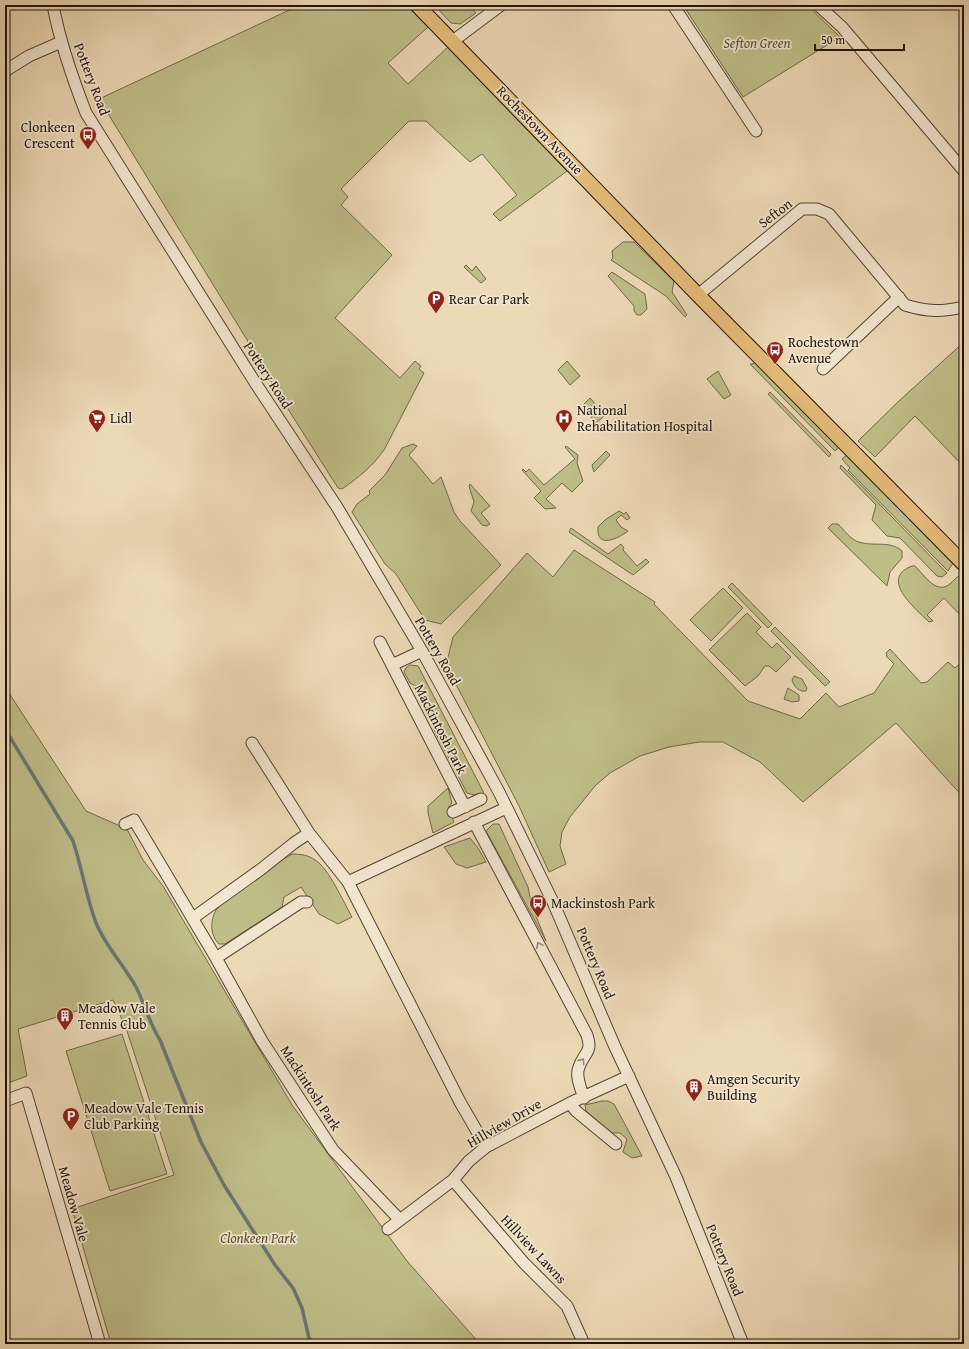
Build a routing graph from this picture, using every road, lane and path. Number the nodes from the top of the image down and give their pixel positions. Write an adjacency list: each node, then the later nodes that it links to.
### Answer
1 (53, 5): 7 (street, Pottery Road)
2 (418, 5): 6 (main road, Rochestown Avenue)
3 (501, 5): 6 (street)
4 (673, 5): 9 (street)
5 (818, 5): 10 (street)
6 (453, 41): 11 (main road, Rochestown Avenue)
7 (61, 42): 8 (street); 17 (street, Pottery Road)
8 (5, 71)
9 (756, 131)
10 (964, 171)
11 (698, 295): 12 (street, Sefton); 15 (main road, Rochestown Avenue)
12 (899, 297): 13 (street, Sefton); 14 (street)
13 (964, 307)
14 (823, 369)
15 (964, 564)
16 (380, 642): 18 (street, Mackintosh Park)
17 (422, 651): 18 (street); 22 (street, Pottery Road)
18 (392, 665): 21 (street, Mackintosh Park)
19 (252, 743): 26 (street)
20 (481, 799): 21 (street)
21 (465, 807): 23 (street)
22 (506, 808): 24 (street); 31 (street, Pottery Road)
23 (453, 812)
24 (474, 822): 27 (street); 32 (street, one-way to 24)
25 (125, 824): 29 (street, Mackintosh Park)
26 (309, 833): 27 (street); 29 (street)
27 (348, 882): 36 (street)
28 (307, 902): 30 (street)
29 (193, 918): 30 (street, Mackintosh Park)
30 (216, 958): 38 (street, Mackintosh Park)
31 (628, 1076): 32 (street, Hillview Drive); 42 (street, Pottery Road)
32 (584, 1098): 34 (street, Hillview Drive)
33 (5, 1101): 40 (street, Meadow Vale)
34 (570, 1103): 35 (street); 36 (street, Hillview Drive)
35 (616, 1144)
36 (486, 1147): 37 (street, Hillview Drive)
37 (453, 1180): 38 (street, Hillview Drive); 41 (street, Hillview Lawns)
38 (400, 1220): 39 (street, Hillview Drive)
39 (388, 1229)
40 (100, 1344)
41 (584, 1344)
42 (742, 1344)

